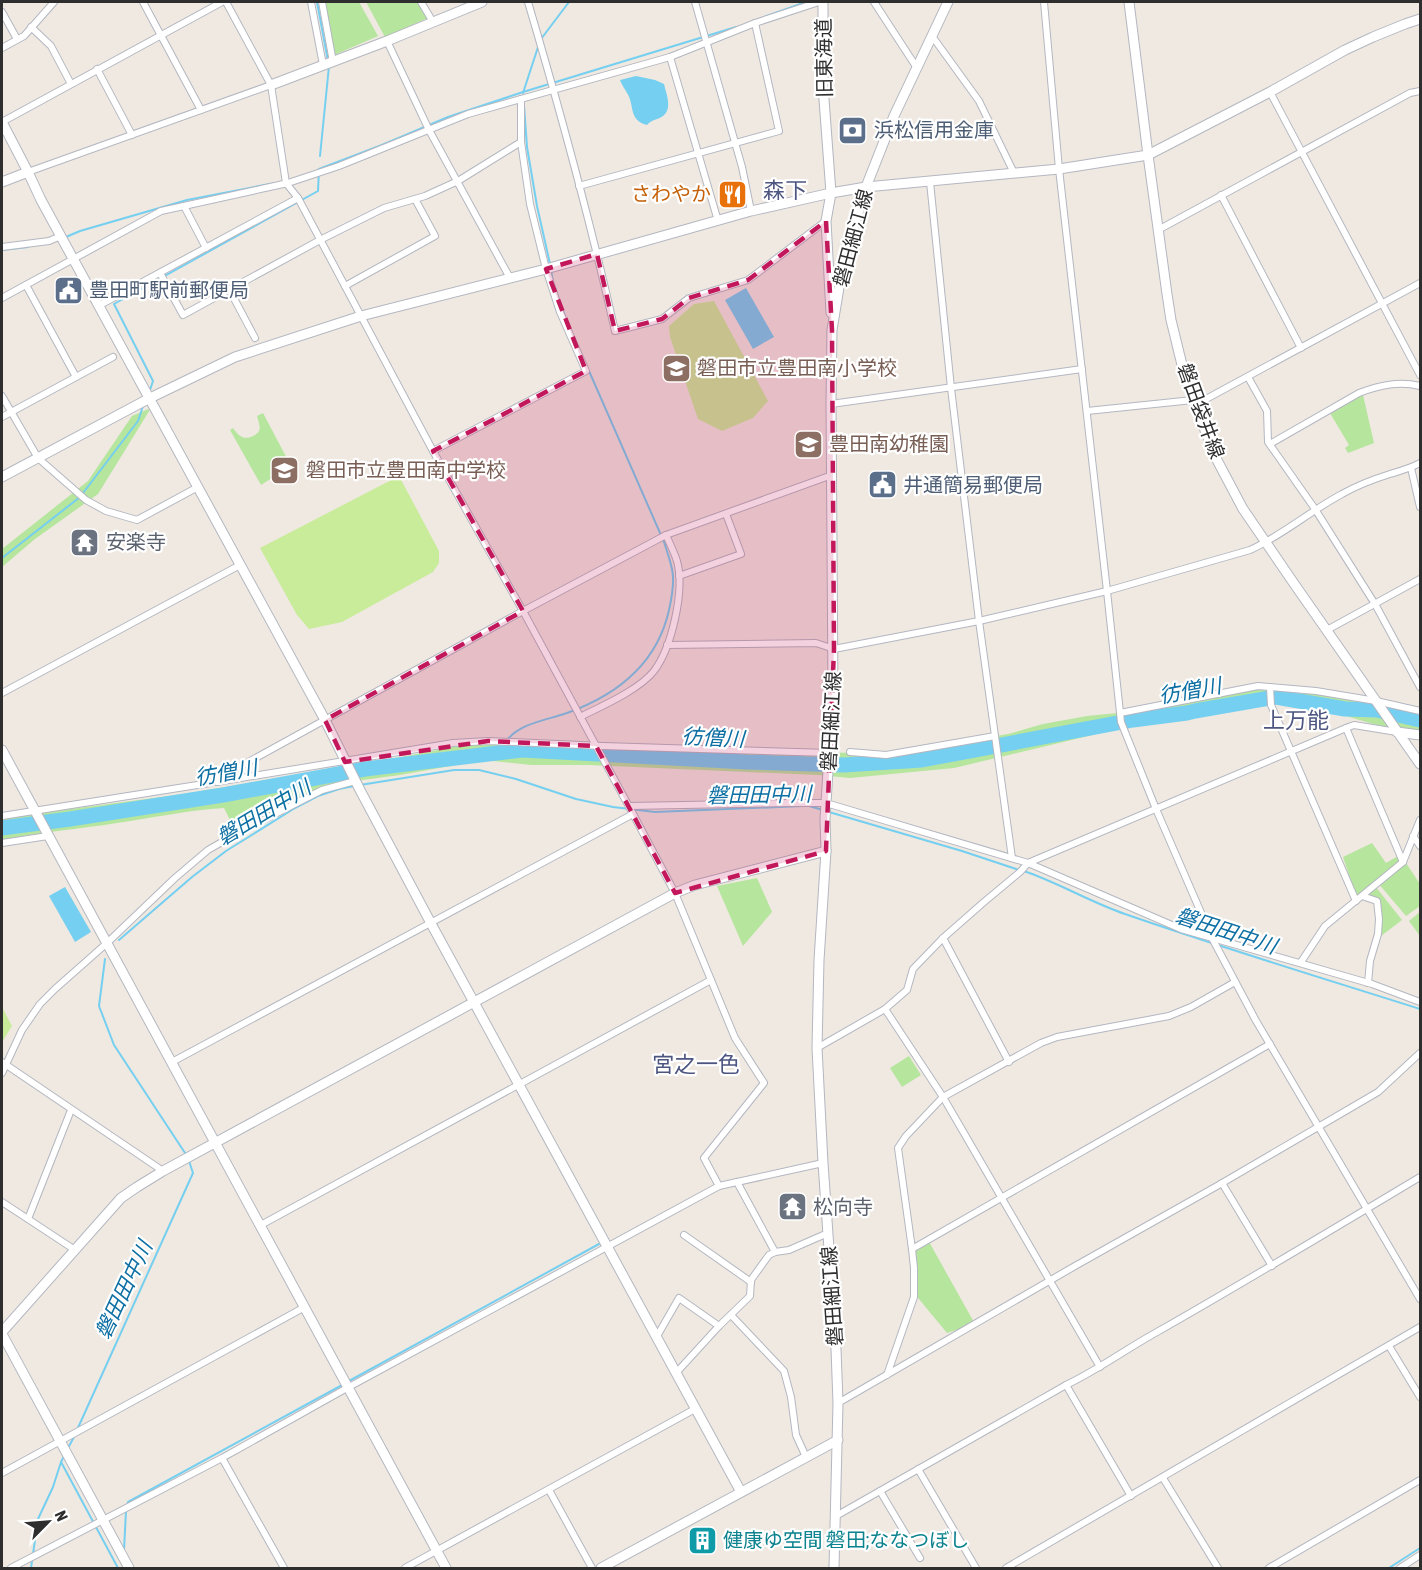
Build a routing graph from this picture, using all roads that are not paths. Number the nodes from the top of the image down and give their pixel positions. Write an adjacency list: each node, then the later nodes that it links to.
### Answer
1 (54, 2): 19 (street)
2 (143, 2): 20 (street)
3 (224, 2): 20 (street); 32 (street)
4 (311, 2): 28 (street)
5 (322, 2): 27 (street)
6 (421, 2): 17 (street)
7 (482, 2): 17 (street)
8 (528, 2): 33 (street)
9 (695, 2): 24 (street)
10 (821, 2): 18 (street); 55 (street, 旧東海道)
11 (874, 2): 29 (street)
12 (948, 2): 21 (street, 磐田細江線)
13 (1044, 2): 46 (street)
14 (1129, 2): 45 (street, 磐田袋井線)
15 (2, 12): 22 (street)
16 (1420, 19): 35 (street)
17 (433, 22): 23 (street)
18 (755, 23): 24 (street); 42 (street)
19 (31, 27): 22 (street); 31 (street)
20 (161, 35): 30 (street); 37 (street)
21 (932, 36): 29 (street, 磐田細江線); 48 (street)
22 (17, 39): 25 (street)
23 (387, 41): 27 (street); 39 (street)
24 (706, 43): 26 (street); 42 (street)
25 (2, 48)
26 (670, 57): 33 (street); 44 (street)
27 (333, 62): 28 (street)
28 (323, 65): 32 (street)
29 (917, 68): 54 (street, 磐田細江線)
30 (97, 69): 31 (street); 40 (street)
31 (71, 84): 38 (street)
32 (271, 85): 37 (street); 52 (street)
33 (554, 90): 36 (street); 53 (street)
34 (1420, 91): 43 (street)
35 (1270, 92): 43 (street); 45 (street)
36 (521, 99): 39 (street); 41 (street)
37 (201, 110): 40 (street)
38 (2, 122): 47 (street)
39 (429, 130): 49 (street); 52 (street)
40 (132, 135): 47 (street)
41 (521, 142): 49 (street); 70 (street)
42 (735, 142): 44 (street); 60 (street)
43 (1301, 152): 56 (street); 78 (street)
44 (698, 153): 53 (street); 61 (street)
45 (1148, 156): 46 (street); 63 (street, 磐田袋井線)
46 (1059, 169): 48 (street); 85 (street)
47 (28, 172): 50 (street); 64 (street)
48 (1014, 173): 51 (street)
49 (458, 181): 58 (street); 72 (street)
50 (2, 182)
51 (930, 182): 54 (street); 90 (street)
52 (286, 183): 57 (street); 59 (street)
53 (579, 186): 68 (street)
54 (866, 187): 55 (street); 81 (street, 磐田細江線)
55 (831, 193): 60 (street); 62 (street, 旧東海道)
56 (1221, 195): 63 (street); 83 (street)
57 (298, 198): 65 (street); 67 (street)
58 (415, 199): 65 (street); 75 (street)
59 (184, 206): 67 (street); 69 (street)
60 (752, 211): 61 (street)
61 (718, 221): 68 (street)
62 (826, 221): 68 (street); 81 (street, 旧東海道)
63 (1158, 230): 93 (street, 磐田袋井線)
64 (61, 236): 66 (street); 69 (street)
65 (320, 240): 75 (street); 76 (street)
66 (2, 247)
67 (206, 248): 71 (street)
68 (597, 254): 70 (street)
69 (74, 258): 74 (street); 79 (street)
70 (546, 269): 72 (street); 99 (street)
71 (160, 273): 76 (street); 79 (street)
72 (510, 278): 80 (street)
73 (1420, 283): 78 (street)
74 (26, 285): 77 (street); 87 (street)
75 (345, 286): 80 (street)
76 (229, 289): 82 (street)
77 (2, 298)
78 (1384, 303): 83 (street); 86 (street)
79 (100, 305): 92 (street)
80 (361, 316): 92 (street); 99 (street)
81 (832, 330): 94 (street, 磐田細江線)
82 (255, 338)
83 (1301, 348): 88 (street)
84 (113, 357): 87 (street)
85 (1082, 369): 90 (street); 95 (street)
86 (1420, 375)
87 (76, 377): 96 (street)
88 (1248, 377): 93 (street); 98 (street)
89 (1420, 386): 98 (street)
90 (951, 388): 94 (street); 117 (street)
91 (2, 396): 96 (street)
92 (150, 398): 100 (street); 105 (street)
93 (1194, 403): 95 (street); 110 (street, 磐田袋井線)
94 (831, 404): 103 (street, 磐田細江線)
95 (1087, 411): 114 (street)
96 (10, 413): 97 (street); 100 (street)
97 (2, 417)
98 (1270, 444): 107 (street)
99 (433, 451): 116 (street)
100 (38, 458): 104 (street); 105 (street)
101 (1420, 463): 102 (street)
102 (1411, 468): 106 (street); 107 (street)
103 (832, 475): 108 (street); 120 (street, 磐田細江線)
104 (2, 477)
105 (198, 487): 111 (street)
106 (1420, 507)
107 (1315, 509): 110 (street); 115 (street)
108 (726, 514): 109 (street); 112 (street)
109 (666, 535): 112 (street); 116 (street)
110 (1266, 543): 114 (street); 118 (street, 磐田袋井線)
111 (240, 565): 123 (street); 128 (street)
112 (678, 576): 119 (street)
113 (1420, 579): 115 (street)
114 (1107, 591): 117 (street); 126 (street)
115 (1376, 604): 118 (street); 122 (street)
116 (523, 611): 127 (street); 128 (street)
117 (980, 621): 120 (street); 132 (street)
118 (1327, 630): 124 (street, 磐田袋井線)
119 (667, 645): 120 (street); 127 (street)
120 (834, 649): 137 (street, 磐田細江線)
121 (1270, 687): 124 (street); 126 (street); 135 (street)
122 (1420, 687)
123 (2, 693)
124 (1378, 703): 125 (street); 130 (street, 磐田袋井線)
125 (1420, 711)
126 (1120, 713): 144 (street)
127 (580, 717): 133 (street)
128 (325, 720): 138 (street); 141 (street)
129 (1346, 728): 130 (street); 135 (street); 155 (street)
130 (1394, 728): 131 (street); 139 (street, 磐田袋井線)
131 (1420, 735)
132 (995, 736): 136 (street); 154 (street)
133 (596, 746): 137 (street); 138 (street); 143 (street)
134 (2, 750): 145 (street)
135 (1291, 751): 144 (street); 159 (street)
136 (850, 752)
137 (831, 753): 142 (street, 磐田細江線)
138 (345, 762): 140 (street); 141 (street)
139 (1420, 764)
140 (355, 781): 160 (street); 163 (street)
141 (210, 783): 145 (street)
142 (826, 803): 143 (street); 153 (street, 磐田細江線); 154 (street)
143 (629, 806): 146 (street)
144 (1156, 808): 156 (street); 162 (street)
145 (35, 811): 147 (street); 149 (street)
146 (633, 814): 157 (street); 160 (street)
147 (2, 816)
148 (1420, 820): 150 (street)
149 (48, 836): 151 (street); 163 (street)
150 (1413, 836): 152 (street); 155 (street)
151 (2, 843)
152 (1420, 846)
153 (826, 851): 157 (street); 172 (street, 磐田細江線)
154 (1012, 858): 156 (street)
155 (1403, 862): 158 (street)
156 (1028, 863): 161 (street); 162 (street)
157 (675, 893): 165 (street); 168 (street)
158 (1362, 896): 159 (street); 167 (street)
159 (1356, 901): 164 (street)
160 (432, 924): 168 (street); 174 (street)
161 (943, 938): 170 (street); 175 (street)
162 (1212, 938): 164 (street); 166 (street)
163 (107, 943): 174 (street); 176 (street)
164 (1300, 962): 167 (street)
165 (711, 980): 178 (street); 188 (street)
166 (1235, 982): 171 (street); 175 (street)
167 (1368, 983): 169 (street)
168 (475, 1002): 178 (street); 182 (street)
169 (1420, 1002)
170 (885, 1009): 172 (street); 179 (street)
171 (1270, 1044): 181 (street); 189 (street)
172 (817, 1048): 183 (street, 磐田細江線)
173 (1420, 1053): 181 (street)
174 (172, 1062): 182 (street)
175 (1009, 1062): 179 (street)
176 (4, 1063): 177 (street); 180 (street)
177 (2, 1073)
178 (519, 1084): 193 (street); 196 (street)
179 (943, 1097): 189 (street); 197 (street)
180 (71, 1110): 184 (street); 192 (street)
181 (1319, 1127): 187 (street); 191 (street)
182 (214, 1144): 184 (street); 193 (street)
183 (823, 1163): 186 (street); 194 (street, 磐田細江線)
184 (163, 1172): 198 (street)
185 (1420, 1177): 191 (street)
186 (737, 1182): 188 (street); 199 (street)
187 (1222, 1183): 200 (street); 201 (street)
188 (719, 1186): 196 (street)
189 (1002, 1198): 197 (street); 201 (street)
190 (2, 1202): 192 (street)
191 (1367, 1208): 200 (street); 203 (street)
192 (28, 1219): 198 (street)
193 (259, 1226): 204 (street)
194 (828, 1233): 199 (street); 217 (street, 磐田細江線)
195 (684, 1235): 202 (street)
196 (606, 1246): 209 (street); 215 (street)
197 (912, 1249): 213 (street)
198 (75, 1250): 208 (street)
199 (775, 1252): 202 (street)
200 (1272, 1266): 211 (street)
201 (1049, 1281): 211 (street); 213 (street)
202 (751, 1282): 205 (street)
203 (1420, 1299)
204 (303, 1308): 215 (street); 219 (street)
205 (731, 1315): 206 (street); 221 (street)
206 (718, 1326): 209 (street); 212 (street)
207 (1420, 1327): 210 (street)
208 (2, 1333): 219 (street)
209 (656, 1338): 212 (street)
210 (1389, 1346): 216 (street); 225 (street)
211 (1100, 1367): 214 (street)
212 (676, 1373): 218 (street)
213 (887, 1374): 217 (street)
214 (1066, 1385): 223 (street); 230 (street)
215 (347, 1388): 222 (street); 233 (street)
216 (1420, 1397)
217 (838, 1403): 220 (street, 磐田細江線)
218 (695, 1409): 227 (street); 229 (street)
219 (60, 1440): 224 (street); 232 (street)
220 (838, 1440): 221 (street); 231 (street, 磐田細江線)
221 (806, 1457): 229 (street)
222 (222, 1458): 232 (street); 238 (street)
223 (918, 1469): 228 (street); 244 (street)
224 (2, 1473)
225 (1163, 1478): 230 (street); 246 (street)
226 (1420, 1479): 247 (street)
227 (549, 1490): 233 (street); 241 (street)
228 (880, 1491): 231 (street); 235 (street)
229 (741, 1492): 242 (street)
230 (1131, 1496): 245 (street)
231 (837, 1516): 243 (street, 磐田細江線)
232 (102, 1521): 236 (street); 237 (street)
233 (437, 1552): 239 (street); 240 (street)
234 (1420, 1556): 248 (street)
235 (920, 1558)
236 (11, 1569)
237 (129, 1569)
238 (284, 1569)
239 (405, 1569)
240 (446, 1569)
241 (592, 1569)
242 (601, 1569)
243 (834, 1569)
244 (976, 1569)
245 (1006, 1569)
246 (1218, 1569)
247 (1269, 1569)
248 (1400, 1569)

